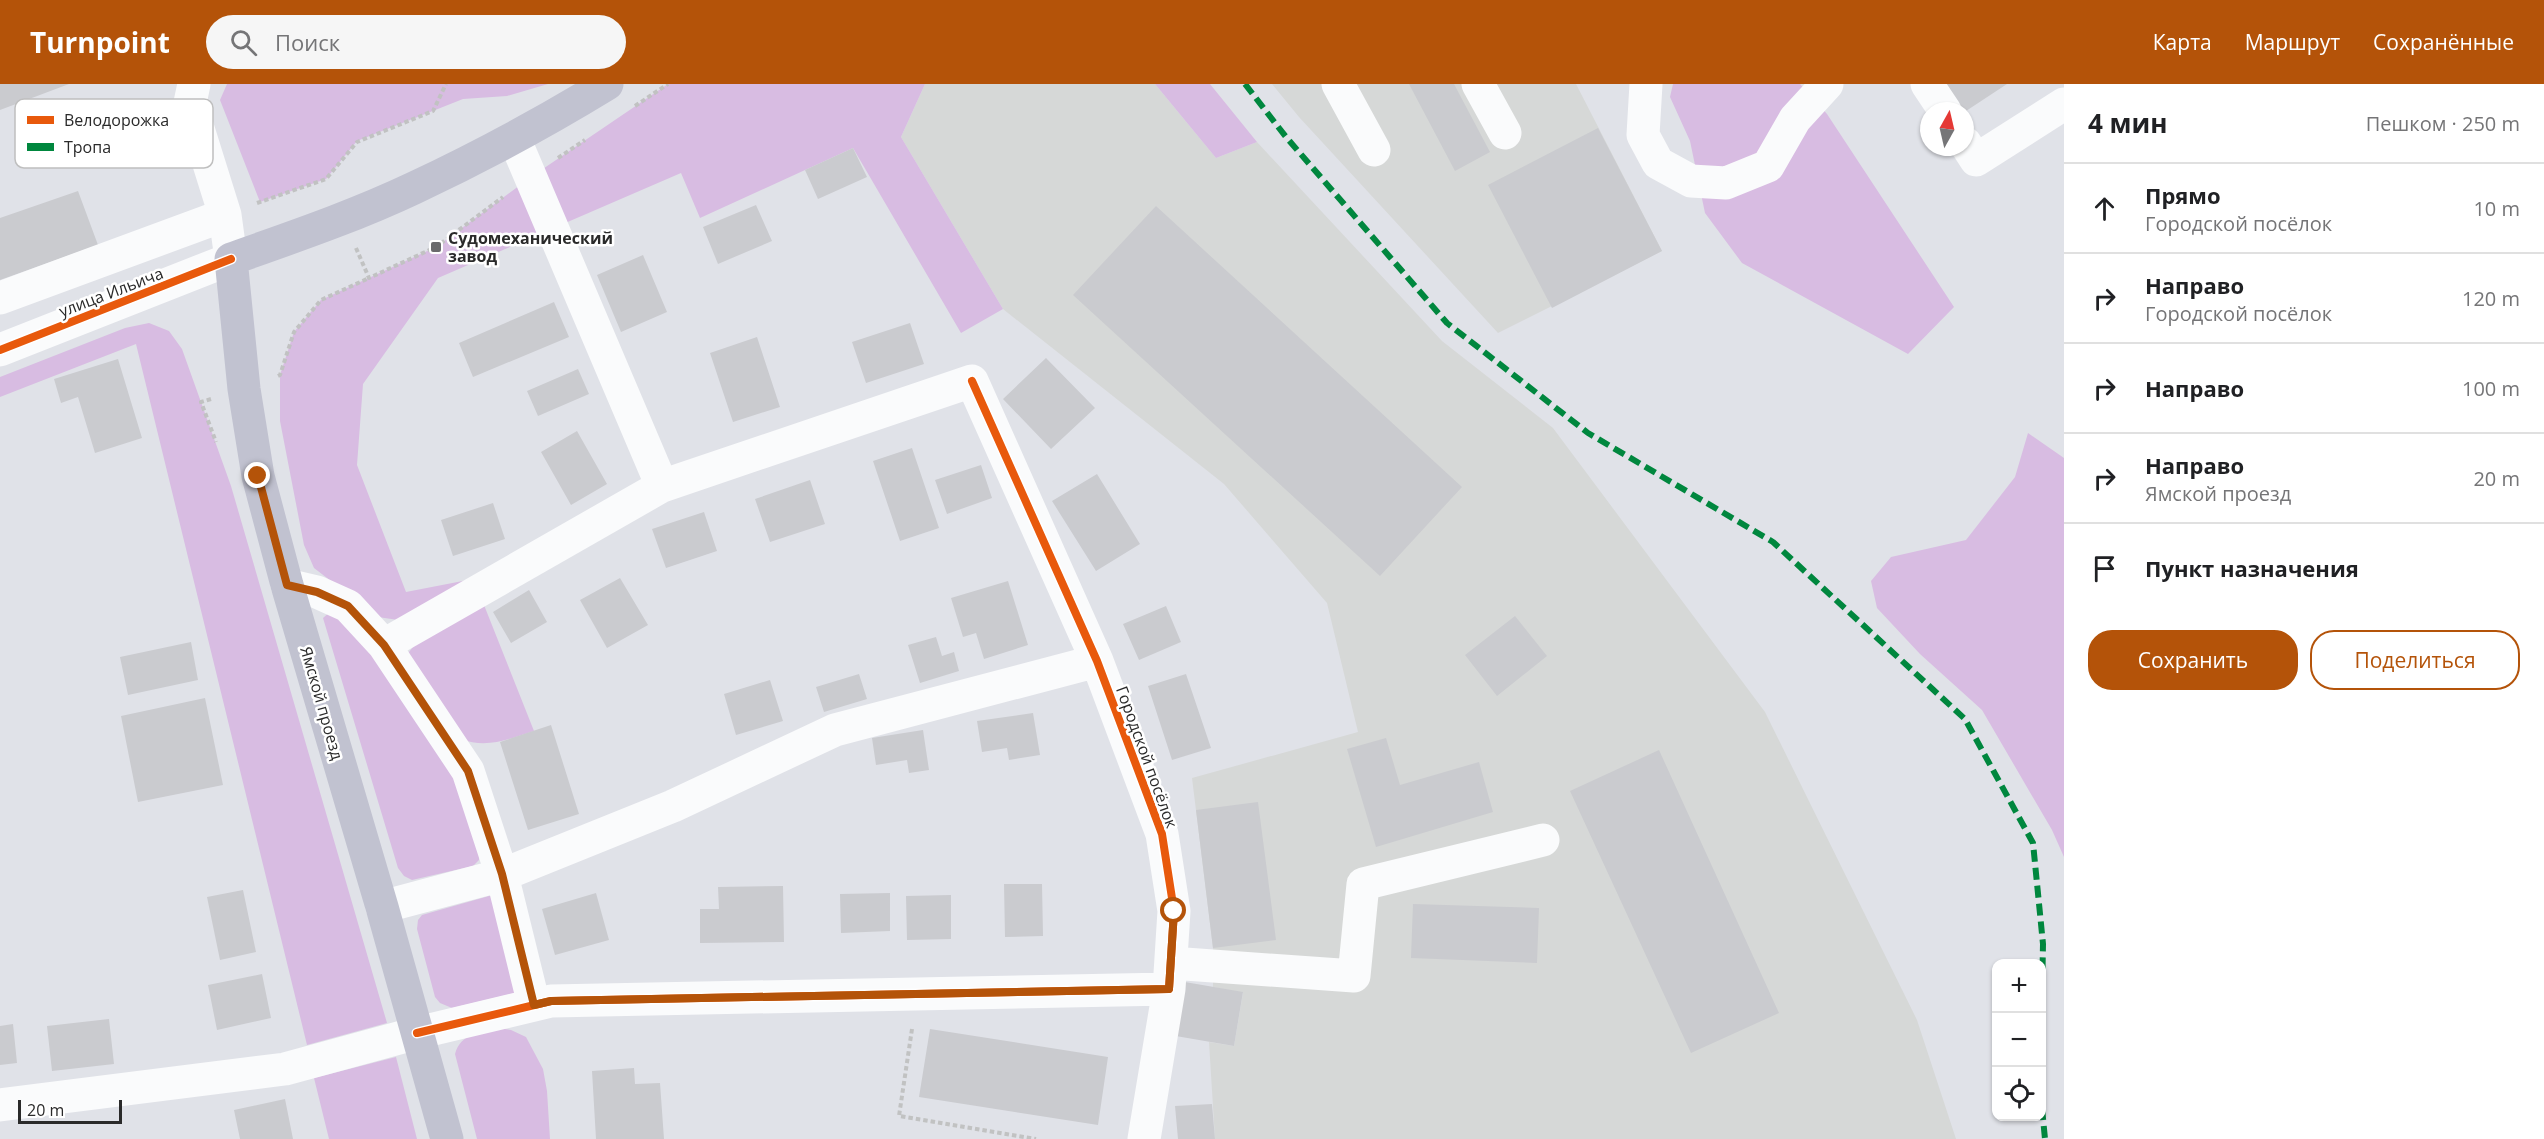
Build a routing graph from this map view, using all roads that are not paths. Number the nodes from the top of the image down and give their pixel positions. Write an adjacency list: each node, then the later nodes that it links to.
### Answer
1 (194, 84): 8 (street)
2 (607, 84): 12 (main road, улица Ильича)
3 (1338, 84): 13 (street)
4 (1478, 84): 11 (street)
5 (1646, 84): 6 (street)
6 (1827, 84)
7 (1927, 84): 9 (street)
8 (191, 99)
9 (1939, 102)
10 (2064, 104): 14 (street)
11 (1505, 133)
12 (513, 138): 17 (main road, улица Ильича); 20 (street)
13 (1374, 150)
14 (1973, 156)
15 (210, 168): 16 (street)
16 (225, 215): 17 (street); 18 (street)
17 (231, 259): 19 (street, улица Ильича); 21 (main road, Ямской проезд)
18 (0, 298)
19 (0, 350)
20 (662, 486): 22 (street); 23 (street, Городской посёлок)
21 (287, 585): 22 (street); 26 (main road, Ямской проезд)
22 (384, 645): 25 (street)
23 (1097, 662): 25 (street); 27 (street, Городской посёлок)
24 (1543, 840): 27 (street)
25 (502, 874): 26 (street); 28 (street)
26 (382, 907): 29 (main road, Ямской проезд)
27 (1170, 976): 28 (street); 32 (street, Городской посёлок)
28 (534, 1005): 29 (street)
29 (417, 1033): 30 (street); 31 (main road, Ямской проезд)
30 (0, 1105)
31 (447, 1139)
32 (1144, 1139)

